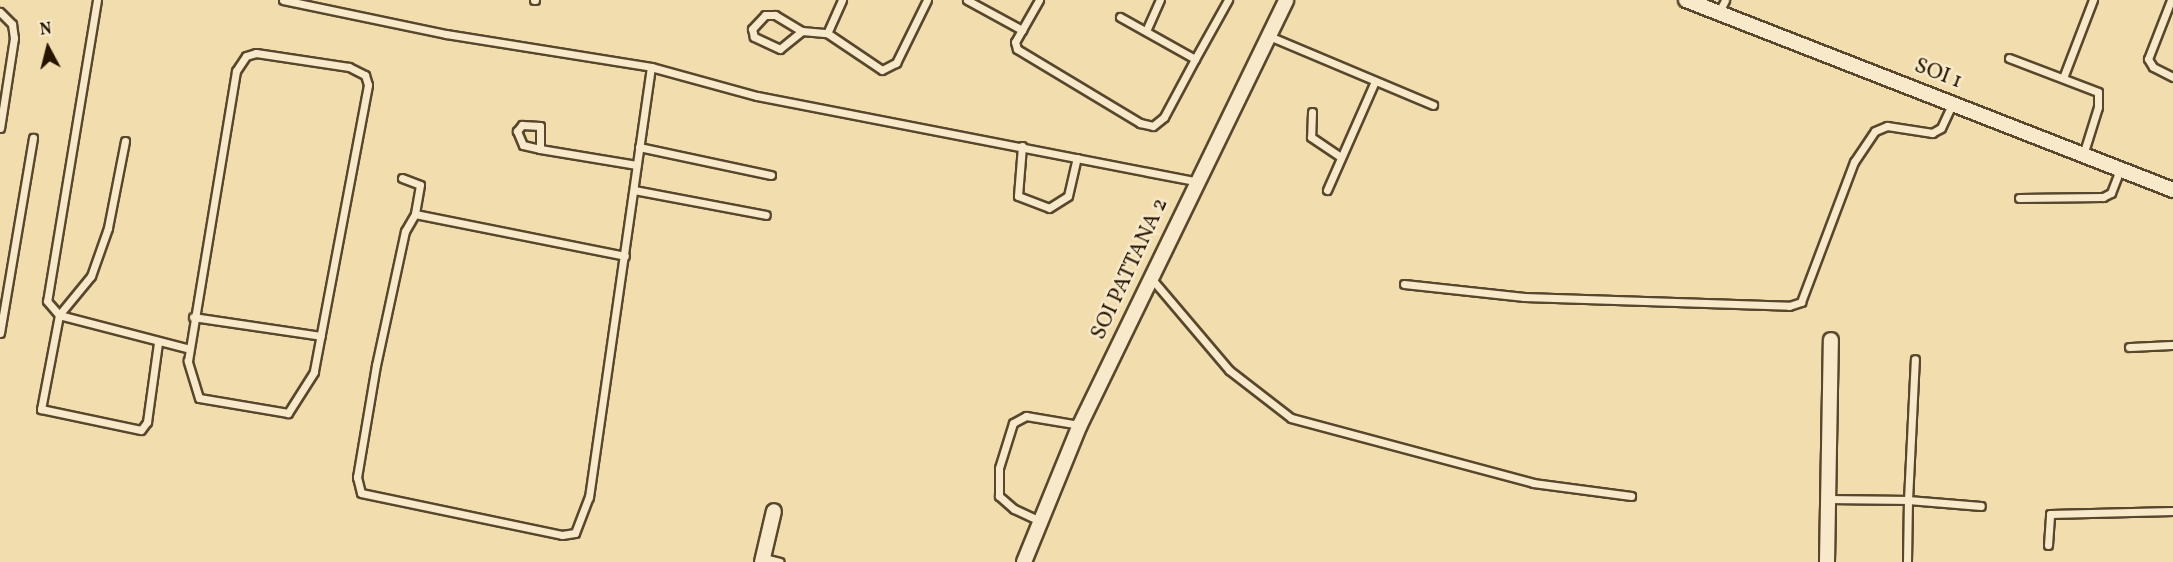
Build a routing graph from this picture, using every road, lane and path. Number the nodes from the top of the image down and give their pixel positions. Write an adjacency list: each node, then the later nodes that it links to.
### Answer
1 (97, 0): 54 (lane)
2 (283, 0): 13 (lane)
3 (842, 0): 20 (lane)
4 (927, 0): 20 (lane)
5 (967, 0): 17 (lane)
6 (1039, 0): 17 (lane)
7 (1160, 0): 19 (lane)
8 (1228, 0): 23 (lane)
9 (1286, 0): 21 (street, SOI PATTANA 2)
10 (1686, 0): 14 (street, SOI 1)
11 (2093, 0): 26 (lane)
12 (2171, 0): 25 (lane)
13 (311, 3): 24 (lane)
14 (1722, 6): 28 (street, SOI 1)
15 (0, 12): 31 (lane)
16 (1120, 17): 19 (lane)
17 (1022, 30): 23 (lane)
18 (802, 31): 18 (lane); 20 (lane)
19 (1146, 31): 23 (lane)
20 (827, 33)
21 (1269, 36): 27 (lane); 44 (street, SOI PATTANA 2)
22 (2009, 58): 26 (lane)
23 (1194, 59)
24 (651, 68): 34 (lane); 35 (lane)
25 (2173, 77)
26 (2063, 78): 37 (lane)
27 (1375, 81): 29 (lane); 38 (lane)
28 (1953, 102): 37 (street, SOI 1); 53 (lane)
29 (1433, 105)
30 (1312, 112): 38 (lane)
31 (0, 128)
32 (33, 138): 56 (lane)
33 (125, 141): 54 (lane)
34 (1022, 146): 39 (lane); 39 (lane)
35 (639, 147): 40 (lane); 42 (lane)
36 (540, 149): 40 (lane)
37 (2084, 152): 41 (street, SOI 1)
38 (1341, 157): 47 (lane)
39 (1077, 158): 44 (lane)
40 (637, 165): 46 (lane)
41 (2121, 166): 45 (street, SOI 1); 48 (lane)
42 (771, 175)
43 (402, 178): 49 (lane)
44 (1194, 182): 52 (street, SOI PATTANA 2)
45 (2173, 189)
46 (634, 190): 50 (lane); 51 (lane)
47 (1327, 190)
48 (2019, 198)
49 (416, 214): 51 (lane); 51 (lane)
50 (766, 215)
51 (625, 256)
52 (1150, 276): 64 (street, SOI PATTANA 2); 65 (lane)
53 (1404, 284)
54 (59, 315): 59 (lane); 59 (lane)
55 (193, 317): 57 (lane); 57 (lane); 62 (lane)
56 (0, 333)
57 (321, 336): 62 (lane)
58 (1831, 340): 66 (street)
59 (158, 343): 62 (lane)
60 (2173, 345): 61 (lane)
61 (2129, 347)
62 (187, 348)
63 (1915, 359): 67 (lane)
64 (1080, 425): 71 (street, SOI PATTANA 2); 71 (lane)
65 (1630, 496)
66 (1830, 499): 67 (lane); 76 (street)
67 (1908, 500): 68 (lane); 77 (lane)
68 (1981, 506)
69 (774, 511): 73 (street)
70 (2173, 511): 72 (lane)
71 (1040, 520): 75 (street, SOI PATTANA 2)
72 (2048, 544)
73 (763, 560): 74 (lane)
74 (780, 562)
75 (1024, 562)
76 (1827, 562)
77 (1907, 562)

